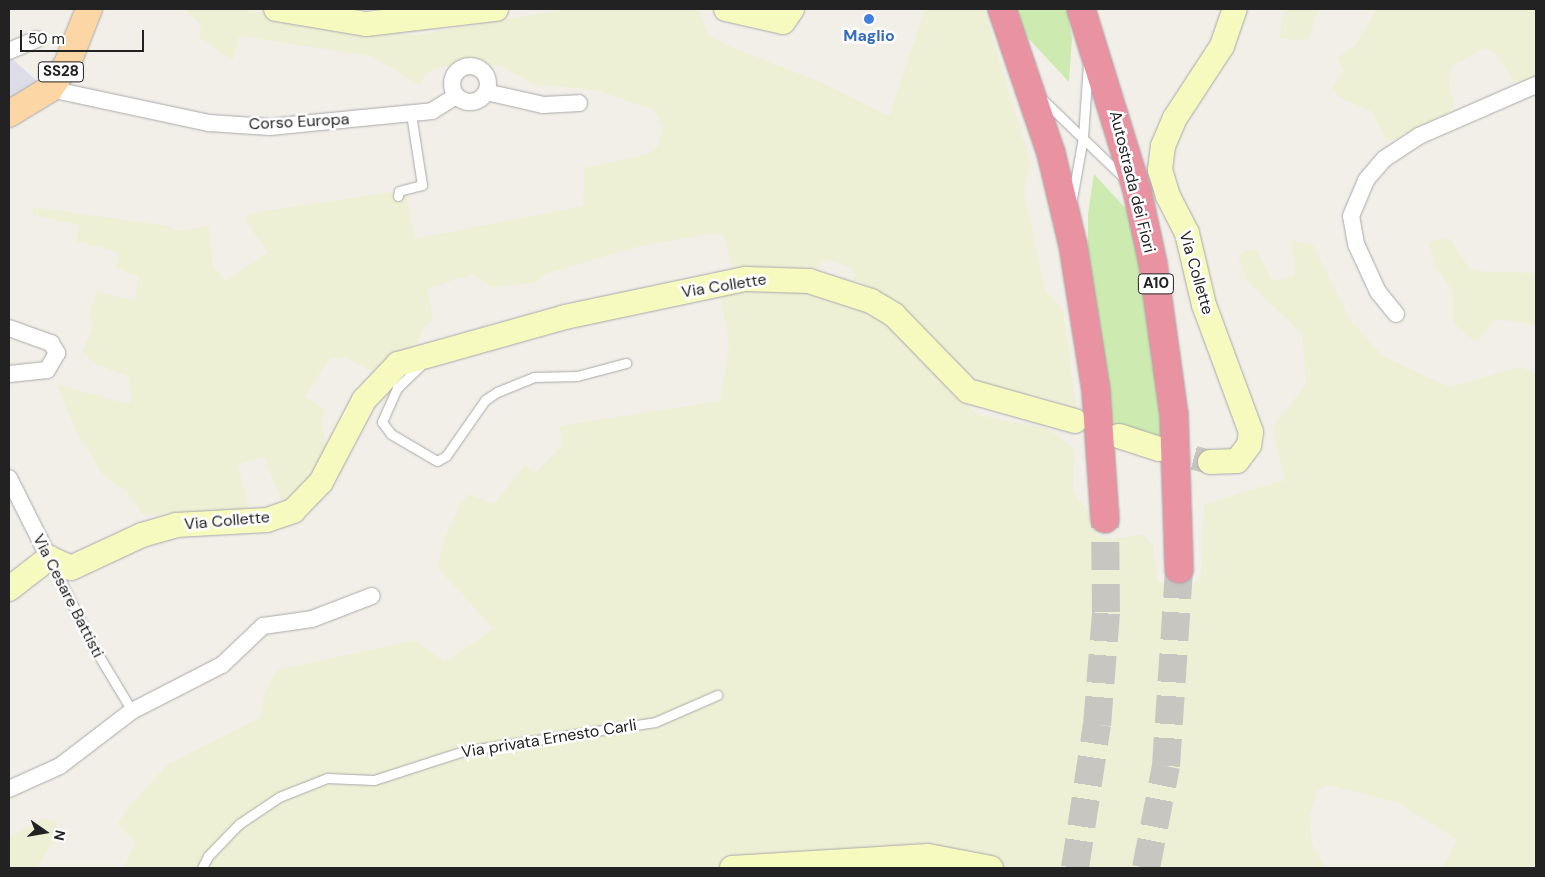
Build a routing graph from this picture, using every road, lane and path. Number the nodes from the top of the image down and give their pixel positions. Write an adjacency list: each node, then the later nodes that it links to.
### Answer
1 (88, 9): 13 (main road, SS28)
2 (276, 9): 3 (street)
3 (484, 9)
4 (726, 9): 5 (street)
5 (792, 9)
6 (1002, 9): 12 (highway)
7 (1235, 9): 31 (street, Via Collette)
8 (1085, 20): 19 (lane); 20 (highway, Autostrada dei Fiori / A10)
9 (37, 39): 10 (street)
10 (9, 51)
11 (1536, 85): 23 (street)
12 (1031, 89): 19 (lane); 22 (highway)
13 (50, 90): 17 (main road, SS28); 18 (street, Corso Europa)
14 (486, 92): 15 (street); 15 (street); 16 (street)
15 (456, 96): 18 (street, Corso Europa)
16 (579, 103)
17 (9, 114)
18 (411, 114): 21 (lane)
19 (1083, 137): 20 (lane); 22 (lane)
20 (1137, 190): 35 (highway, Autostrada dei Fiori / A10)
21 (398, 196)
22 (1068, 221): 33 (highway)
23 (1396, 314)
24 (9, 328): 27 (street)
25 (426, 353): 26 (lane); 28 (street, Via Collette); 34 (street, Via Collette)
26 (626, 363)
27 (9, 374)
28 (1075, 421)
29 (1119, 436): 30 (street)
30 (1159, 449)
31 (1210, 462)
32 (9, 478): 34 (street, Via Cesare Battisti)
33 (1105, 519)
34 (49, 558): 36 (street); 39 (lane, Via Cesare Battisti)
35 (1179, 569)
36 (9, 589)
37 (372, 596): 39 (street)
38 (717, 695): 41 (lane, Via privata Ernesto Carli)
39 (132, 711): 40 (street)
40 (9, 790)
41 (202, 868)
42 (732, 868): 43 (street)
43 (991, 868)

